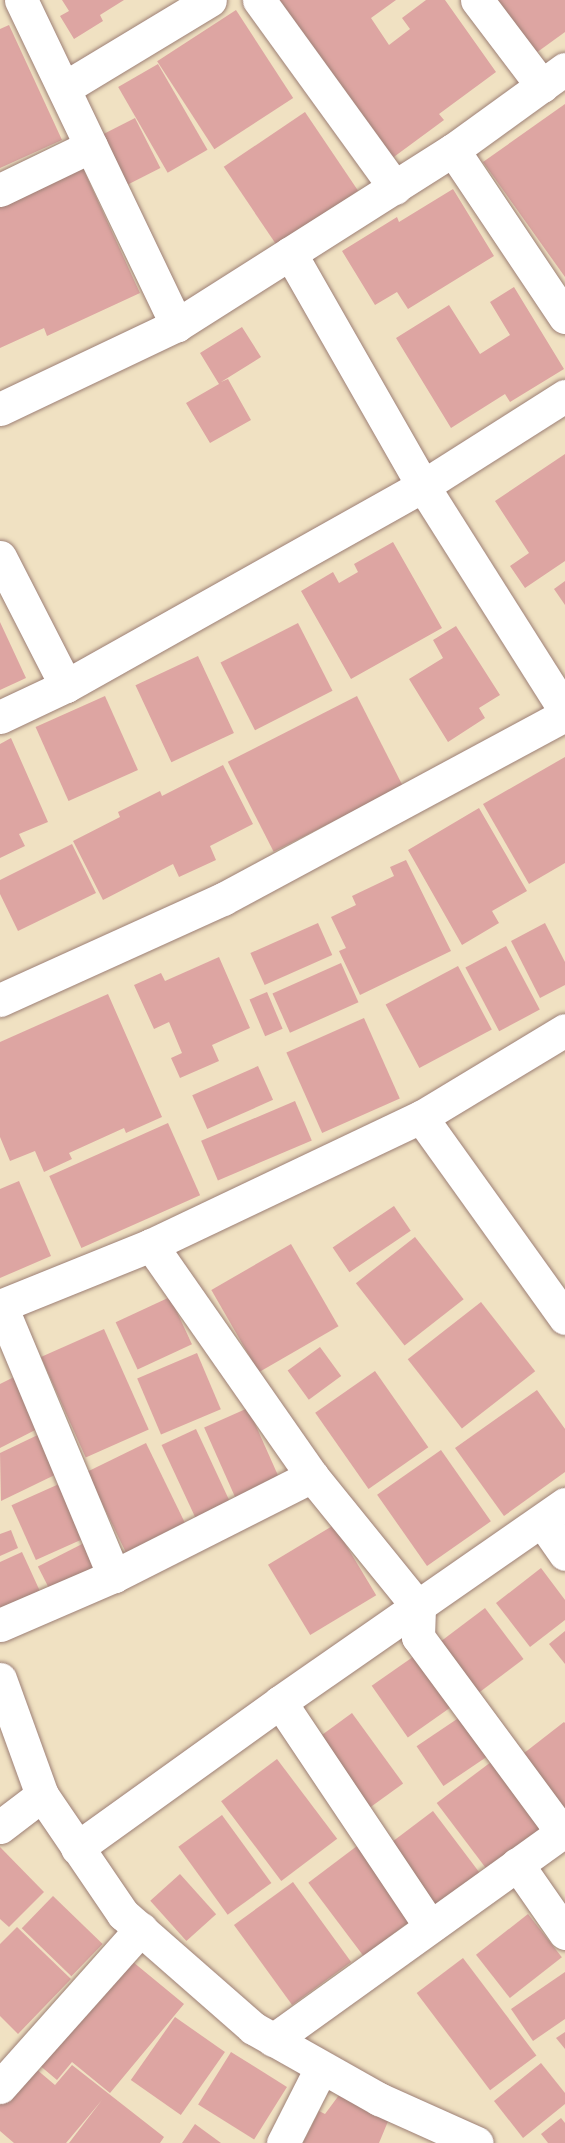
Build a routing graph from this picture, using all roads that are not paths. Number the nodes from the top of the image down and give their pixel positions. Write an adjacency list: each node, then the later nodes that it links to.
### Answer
1 (210, 0): 6 (street)
2 (260, 0): 9 (street)
3 (477, 0): 5 (street)
4 (15, 4): 6 (street)
5 (553, 77): 8 (street)
6 (66, 87): 7 (street)
7 (91, 147): 10 (street); 13 (street)
8 (453, 150): 9 (street); 12 (street)
9 (395, 188): 11 (street)
10 (0, 190)
11 (290, 253): 13 (street); 16 (street)
12 (565, 317)
13 (177, 325): 15 (street)
14 (565, 396): 16 (street)
15 (0, 410)
16 (423, 486): 18 (street); 19 (street)
17 (0, 557): 18 (street)
18 (66, 686): 20 (street)
19 (565, 713): 21 (street)
20 (0, 717)
21 (0, 1000)
22 (565, 1030): 23 (street)
23 (421, 1117): 24 (street); 26 (street)
24 (152, 1245): 25 (street); 27 (street)
25 (1, 1306): 30 (street)
26 (565, 1318)
27 (312, 1476): 30 (street); 31 (street)
28 (554, 1513): 29 (street); 31 (street)
29 (565, 1554)
30 (114, 1576): 32 (street)
31 (419, 1608): 34 (street); 37 (street)
32 (0, 1625)
33 (0, 1678): 35 (street)
34 (280, 1702): 38 (street); 40 (street)
35 (42, 1795): 36 (street); 38 (street)
36 (0, 1827)
37 (563, 1831): 39 (street)
38 (77, 1848): 41 (street)
39 (517, 1864): 40 (street); 42 (street)
40 (430, 1926): 43 (street)
41 (141, 1929): 43 (street); 45 (street)
42 (565, 1933)
43 (273, 2040): 44 (street)
44 (321, 2068): 46 (street); 47 (street)
45 (0, 2087)
46 (283, 2143)
47 (477, 2143)

